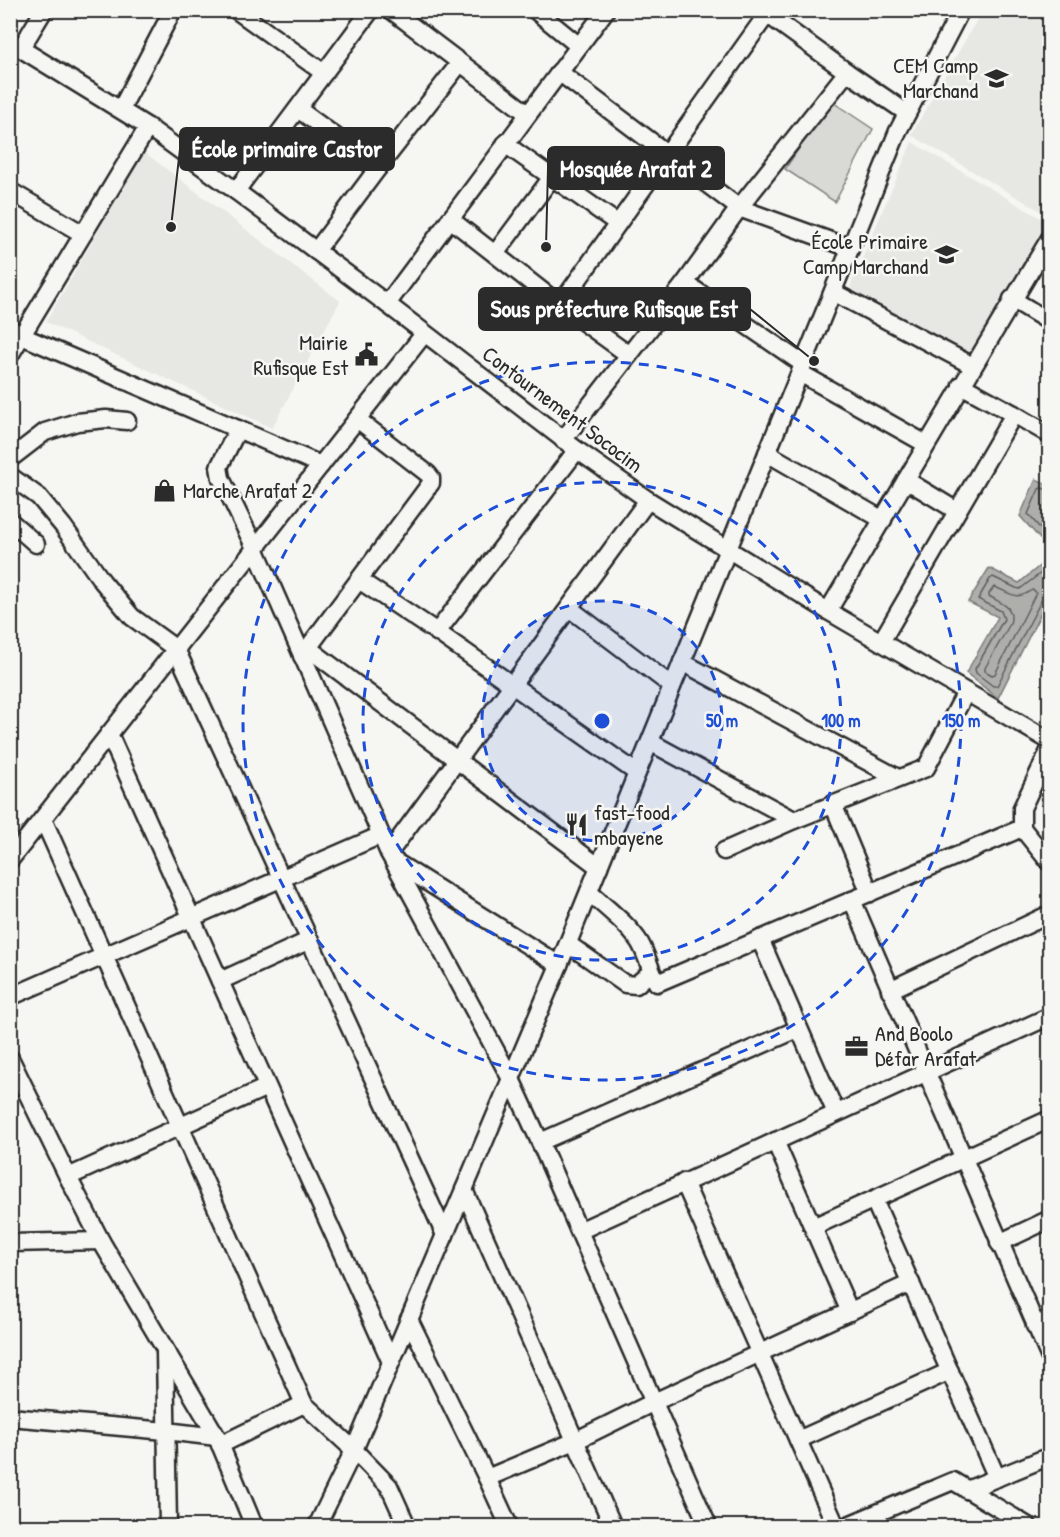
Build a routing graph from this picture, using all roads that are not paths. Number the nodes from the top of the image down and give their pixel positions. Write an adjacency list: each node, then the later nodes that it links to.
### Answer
1 (44, 10): 10 (street)
2 (173, 10): 17 (street)
3 (236, 10): 15 (street)
4 (370, 10): 15 (street)
5 (391, 10): 12 (street)
6 (535, 10): 11 (street)
7 (606, 10): 11 (street)
8 (961, 10): 18 (street)
9 (767, 12): 14 (street); 22 (street)
10 (16, 45): 17 (street, Contournement Sococim)
11 (579, 46): 13 (street)
12 (460, 63): 19 (street); 23 (street)
13 (559, 72): 19 (street); 22 (street)
14 (847, 72): 18 (street); 27 (street)
15 (324, 73): 16 (street)
16 (298, 108): 23 (street); 26 (street)
17 (121, 109): 20 (street, Contournement Sococim)
18 (908, 113): 32 (street)
19 (528, 114): 21 (street)
20 (148, 127): 26 (street, Contournement Sococim); 30 (street)
21 (506, 144): 24 (street); 28 (street)
22 (668, 154): 27 (street); 29 (street)
23 (378, 168): 33 (street)
24 (552, 177): 29 (street); 34 (street)
25 (10, 190): 30 (street)
26 (236, 191): 33 (street, Contournement Sococim)
27 (739, 208): 32 (street); 35 (street)
28 (450, 219): 34 (street); 38 (street)
29 (617, 223): 39 (street)
30 (83, 234): 41 (street)
31 (1050, 238): 37 (street)
32 (850, 248): 36 (street)
33 (316, 251): 38 (street, Contournement Sococim)
34 (495, 254): 39 (street)
35 (685, 283): 44 (street); 46 (street)
36 (833, 292): 45 (street); 46 (street)
37 (1012, 299): 40 (street); 45 (street)
38 (387, 304): 42 (street, Contournement Sococim)
39 (560, 305): 44 (street)
40 (1050, 321)
41 (16, 332): 43 (street); 51 (street)
42 (424, 334): 49 (street); 54 (street, Contournement Sococim)
43 (10, 355)
44 (629, 355): 54 (street)
45 (973, 366): 47 (street)
46 (802, 368): 53 (street); 55 (street)
47 (961, 385): 48 (street); 53 (street)
48 (1014, 414): 52 (street); 61 (street)
49 (357, 419): 57 (street); 67 (street)
50 (127, 421): 56 (street)
51 (238, 429): 57 (street); 65 (street)
52 (1050, 435)
53 (927, 444): 59 (street)
54 (570, 445): 60 (street, Contournement Sococim); 70 (street)
55 (767, 453): 62 (street); 66 (street)
56 (10, 459)
57 (321, 465): 65 (street)
58 (10, 476): 72 (street)
59 (906, 480): 61 (street); 62 (street)
60 (648, 500): 66 (street, Contournement Sococim); 68 (street)
61 (957, 511): 71 (street)
62 (883, 520): 69 (street)
63 (10, 521): 64 (street)
64 (36, 544)
65 (255, 548): 72 (street); 73 (street)
66 (728, 550): 69 (street, Contournement Sococim); 74 (street)
67 (359, 580): 70 (street); 73 (street)
68 (569, 608): 75 (street); 76 (street)
69 (828, 611): 71 (street, Contournement Sococim)
70 (437, 632): 75 (street)
71 (881, 642): 77 (street, Contournement Sococim)
72 (176, 649): 78 (street); 95 (street)
73 (305, 652): 82 (street); 89 (street)
74 (682, 662): 76 (street); 84 (street)
75 (512, 686): 82 (street); 83 (street)
76 (672, 686): 80 (street)
77 (966, 692): 79 (street, Contournement Sococim); 84 (street)
78 (109, 734): 86 (street); 100 (street)
79 (1050, 741)
80 (650, 742): 83 (street); 87 (street)
81 (1050, 749): 88 (street)
82 (457, 761): 91 (street); 94 (street)
83 (637, 773): 94 (street)
84 (898, 778): 85 (street)
85 (833, 804): 87 (street); 97 (street)
86 (43, 819): 92 (street); 104 (street)
87 (794, 820): 90 (street)
88 (1022, 828): 93 (street); 97 (street)
89 (381, 835): 91 (street); 95 (street)
90 (724, 851)
91 (391, 857): 105 (street); 114 (street)
92 (10, 860)
93 (1050, 863)
94 (599, 867): 96 (street)
95 (282, 878): 100 (street); 102 (street)
96 (589, 892): 103 (street); 106 (street)
97 (870, 893): 98 (street)
98 (852, 900): 101 (street); 108 (street)
99 (1050, 914): 108 (street)
100 (191, 918): 104 (street); 107 (street)
101 (760, 939): 106 (street); 111 (street)
102 (310, 940): 107 (street); 129 (street)
103 (568, 944): 105 (street); 106 (street)
104 (104, 957): 109 (street); 118 (street)
105 (559, 965): 114 (street)
106 (651, 972)
107 (220, 981): 115 (street)
108 (890, 990): 113 (street)
109 (10, 997)
110 (1050, 1016): 113 (street)
111 (798, 1029): 116 (street); 120 (street)
112 (10, 1058): 122 (street)
113 (926, 1072): 116 (street); 121 (street)
114 (511, 1079): 120 (street); 124 (street)
115 (267, 1087): 118 (street); 140 (street)
116 (836, 1113): 119 (street)
117 (1050, 1119): 121 (street)
118 (180, 1126): 122 (street); 143 (street)
119 (775, 1141): 123 (street); 127 (street)
120 (540, 1142): 128 (street)
121 (963, 1159): 125 (street); 132 (street)
122 (68, 1177): 130 (street)
123 (684, 1182): 128 (street); 138 (street)
124 (464, 1190): 129 (street); 148 (street)
125 (874, 1200): 127 (street); 133 (street)
126 (1050, 1219): 132 (street)
127 (813, 1227): 134 (street)
128 (579, 1231): 142 (street)
129 (445, 1235): 135 (street)
130 (101, 1241): 131 (street); 137 (street)
131 (10, 1243)
132 (999, 1243): 136 (street)
133 (911, 1283): 134 (street); 141 (street)
134 (850, 1312): 138 (street)
135 (409, 1319): 140 (street); 151 (street)
136 (1042, 1323): 139 (street)
137 (165, 1350): 145 (street); 147 (street)
138 (759, 1353): 142 (street); 146 (street)
139 (1050, 1358)
140 (391, 1362): 149 (street)
141 (950, 1371): 146 (street); 152 (street)
142 (654, 1402): 148 (street); 161 (street)
143 (304, 1404): 147 (street); 149 (street)
144 (10, 1417): 145 (street)
145 (166, 1431): 147 (street); 155 (street)
146 (798, 1440): 162 (street)
147 (219, 1441): 156 (street)
148 (575, 1441): 151 (street); 160 (street)
149 (354, 1450): 157 (street); 158 (street)
150 (1050, 1456): 152 (street)
151 (487, 1478): 159 (street)
152 (997, 1478): 153 (street)
153 (967, 1490): 154 (street); 163 (street)
154 (847, 1526)
155 (168, 1527)
156 (254, 1527)
157 (317, 1527)
158 (407, 1527)
159 (509, 1527)
160 (613, 1527)
161 (708, 1527)
162 (836, 1527)
163 (1028, 1527)

